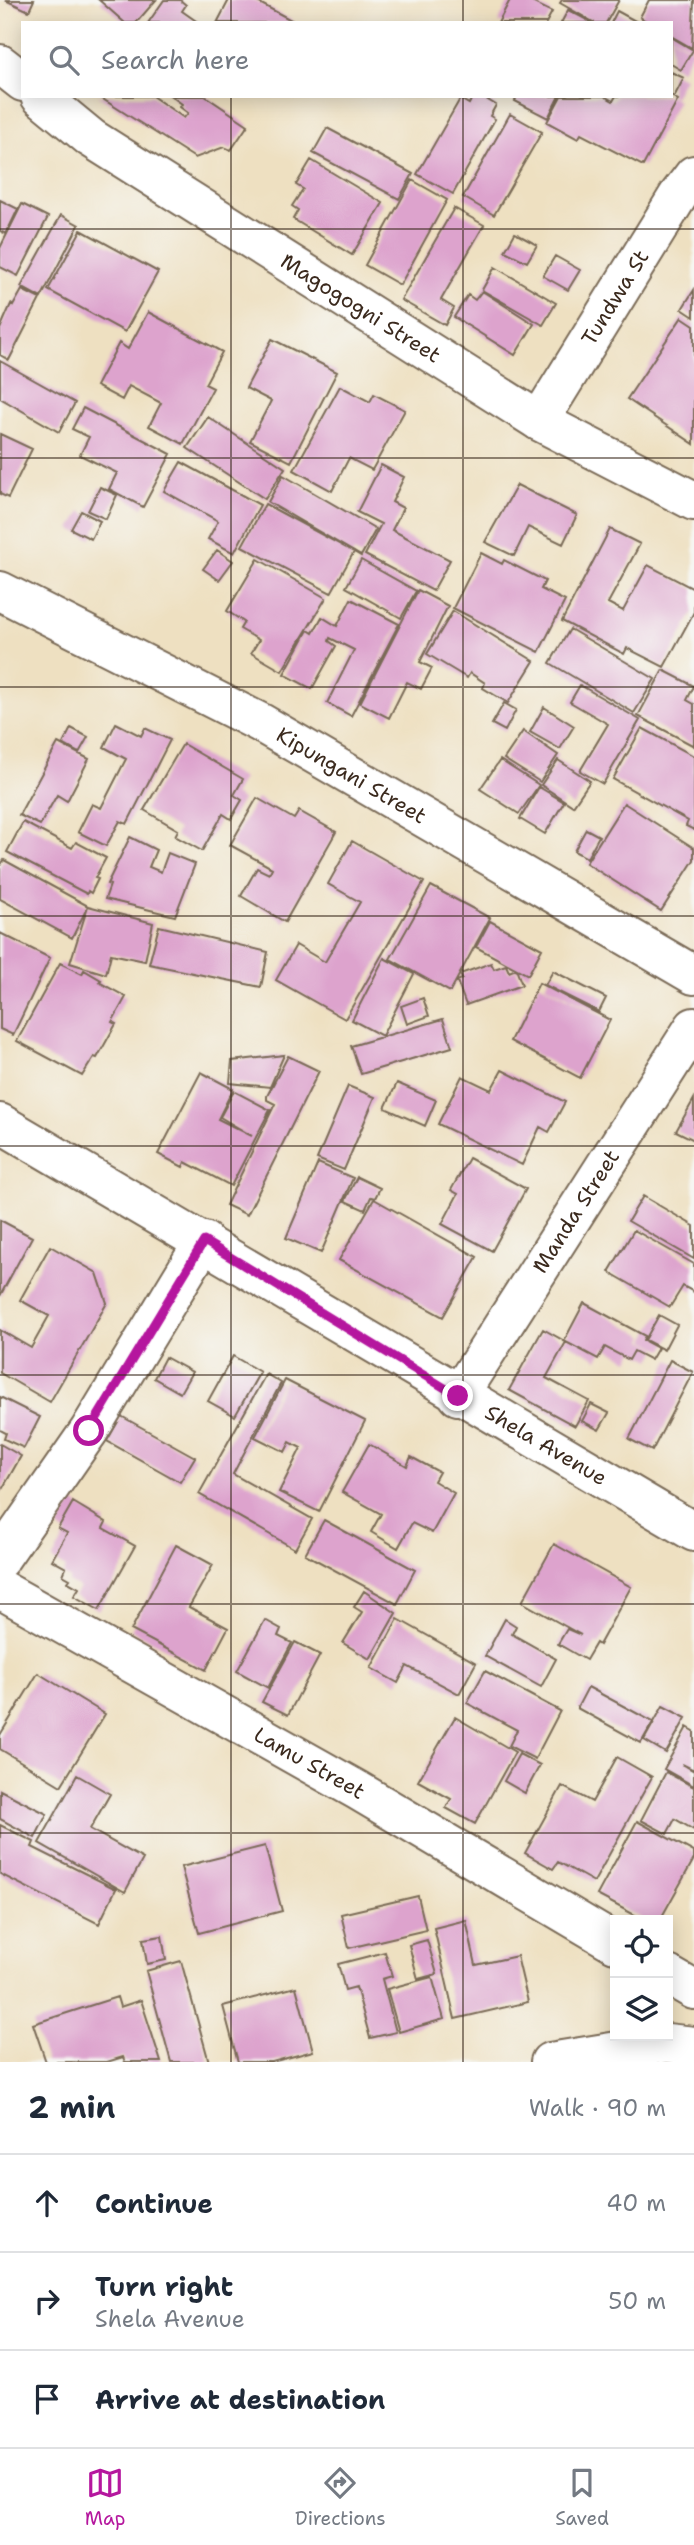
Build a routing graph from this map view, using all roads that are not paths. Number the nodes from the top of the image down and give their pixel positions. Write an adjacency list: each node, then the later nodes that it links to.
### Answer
1 (0, 64): 2 (street)
2 (21, 80)
3 (42, 98): 5 (street, Magogogni Street)
4 (694, 175): 5 (street, Tundwa St)
5 (539, 421): 6 (street, Magogogni Street)
6 (694, 501)
7 (0, 591): 8 (street, Kipungani Street)
8 (694, 975)
9 (694, 1027): 12 (street, Manda Street)
10 (0, 1123): 11 (street, Shela Avenue)
11 (204, 1241): 12 (street, Shela Avenue); 14 (street)
12 (458, 1396): 13 (street, Shela Avenue)
13 (694, 1532)
14 (0, 1559)
15 (0, 1589): 16 (street, Lamu Street)
16 (610, 1940)
17 (673, 1978): 18 (street)
18 (694, 1990)
19 (694, 2046): 20 (street)
20 (550, 2062)

